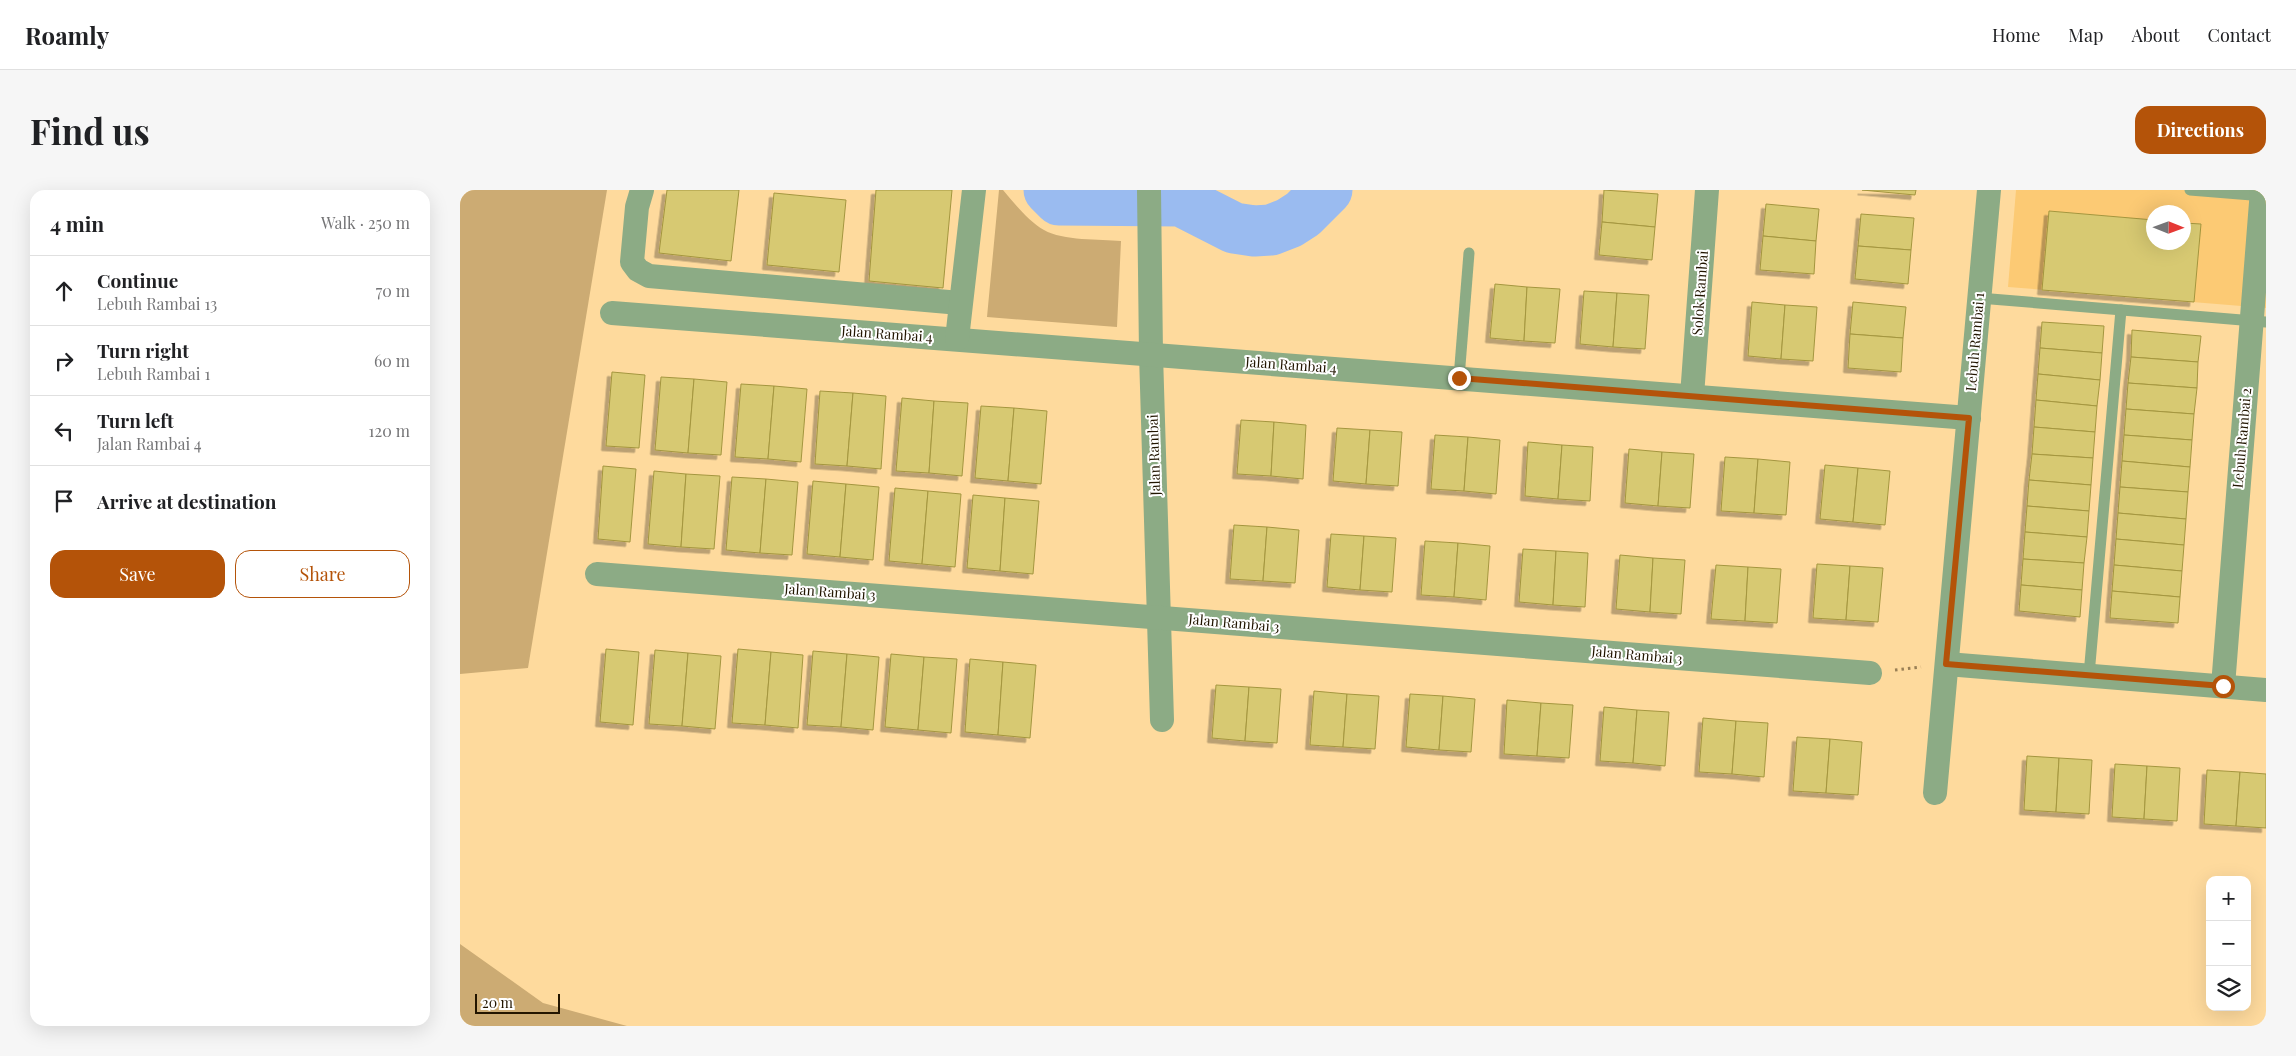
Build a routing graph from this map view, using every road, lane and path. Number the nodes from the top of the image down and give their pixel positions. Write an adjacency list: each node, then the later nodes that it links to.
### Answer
1 (642, 190): 10 (street)
2 (974, 190): 10 (street)
3 (1149, 190): 15 (street, Jalan Rambai)
4 (1707, 190): 17 (street, Solok Rambai)
5 (1989, 190): 9 (street, Lebuh Rambai 1)
6 (2190, 190): 7 (lane)
7 (2263, 194): 13 (street, Lebuh Rambai 2)
8 (1469, 253): 16 (lane)
9 (1979, 298): 11 (lane); 18 (street, Lebuh Rambai 1)
10 (960, 303): 14 (street)
11 (2121, 310): 13 (lane); 23 (lane)
12 (612, 313): 14 (street, Jalan Rambai 4)
13 (2259, 321): 24 (street, Lebuh Rambai 2)
14 (957, 339): 15 (street, Jalan Rambai 4)
15 (1151, 354): 16 (street, Jalan Rambai 4); 20 (street, Jalan Rambai)
16 (1459, 378): 17 (street, Jalan Rambai 4)
17 (1692, 396): 18 (street, Jalan Rambai 4)
18 (1969, 418): 21 (street, Lebuh Rambai 1)
19 (598, 574): 20 (street, Jalan Rambai 3)
20 (1160, 617): 22 (street, Jalan Rambai 3); 26 (street, Jalan Rambai)
21 (1946, 664): 22 (path); 23 (street); 27 (street, Lebuh Rambai 1)
22 (1870, 673)
23 (2089, 676): 24 (street)
24 (2223, 686): 25 (street)
25 (2266, 690)
26 (1162, 720)
27 (1935, 793)

